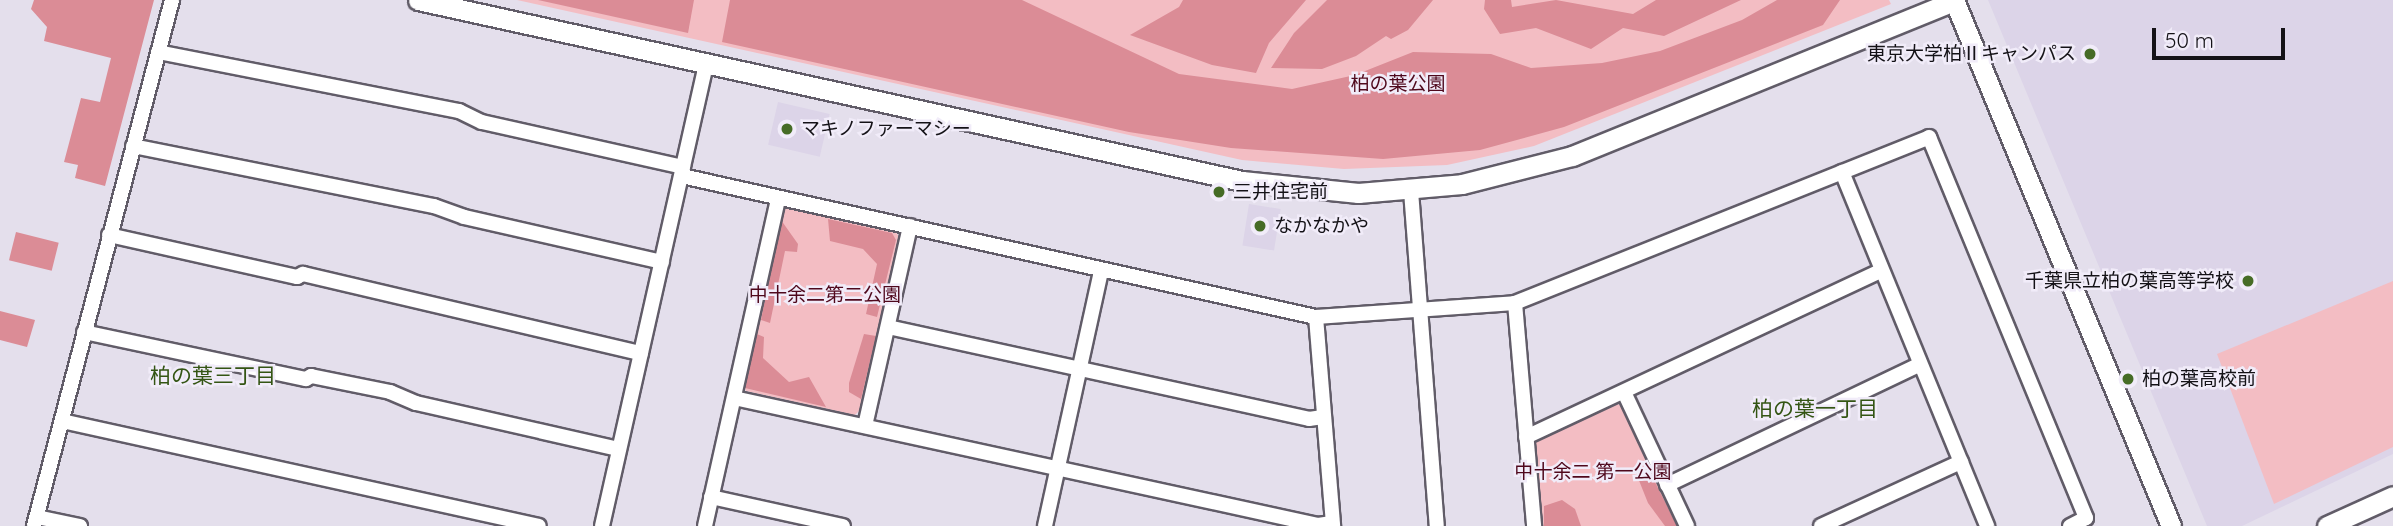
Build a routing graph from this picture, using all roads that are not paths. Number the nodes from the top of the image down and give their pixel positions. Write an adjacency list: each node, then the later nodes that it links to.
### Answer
1 (172, 0): 4 (street)
2 (418, 0): 5 (street)
3 (1954, 1): 9 (street); 51 (street)
4 (159, 52): 6 (street); 7 (street)
5 (706, 64): 7 (street); 9 (street)
6 (133, 146): 12 (street); 13 (street)
7 (683, 171): 10 (street); 13 (street)
8 (1842, 172): 15 (street); 16 (street); 50 (street)
9 (1411, 191): 17 (street)
10 (778, 199): 11 (street); 25 (street)
11 (910, 226): 14 (street); 19 (street)
12 (109, 235): 20 (street); 21 (street)
13 (662, 262): 21 (street)
14 (1101, 271): 18 (street); 23 (street)
15 (1880, 271): 22 (street); 24 (street)
16 (1515, 303): 17 (street); 29 (street)
17 (1422, 309): 18 (street); 45 (street)
18 (1316, 317): 26 (street)
19 (888, 327): 23 (street); 28 (street)
20 (84, 332): 27 (street); 30 (street)
21 (641, 353): 30 (street)
22 (1919, 365): 31 (street); 33 (street)
23 (1080, 370): 26 (street); 32 (street)
24 (1624, 391): 29 (street); 33 (street)
25 (733, 398): 28 (street); 35 (street)
26 (1323, 417): 38 (street)
27 (62, 421): 37 (street); 40 (street)
28 (865, 426): 32 (street)
29 (1526, 438): 46 (street)
30 (619, 449): 41 (street)
31 (1961, 462): 48 (street); 49 (street)
32 (1057, 469): 38 (street); 44 (street)
33 (1667, 485): 47 (street)
34 (2393, 496): 36 (street)
35 (711, 497): 42 (street); 43 (street)
36 (2355, 520): 52 (street)
37 (35, 521): 39 (street)
38 (1333, 525)
39 (80, 526)
40 (539, 526)
41 (602, 526)
42 (705, 526)
43 (843, 526)
44 (1045, 526)
45 (1437, 526)
46 (1534, 526)
47 (1686, 526)
48 (1821, 526)
49 (1987, 526)
50 (2070, 526)
51 (2171, 526)
52 (2327, 526)

